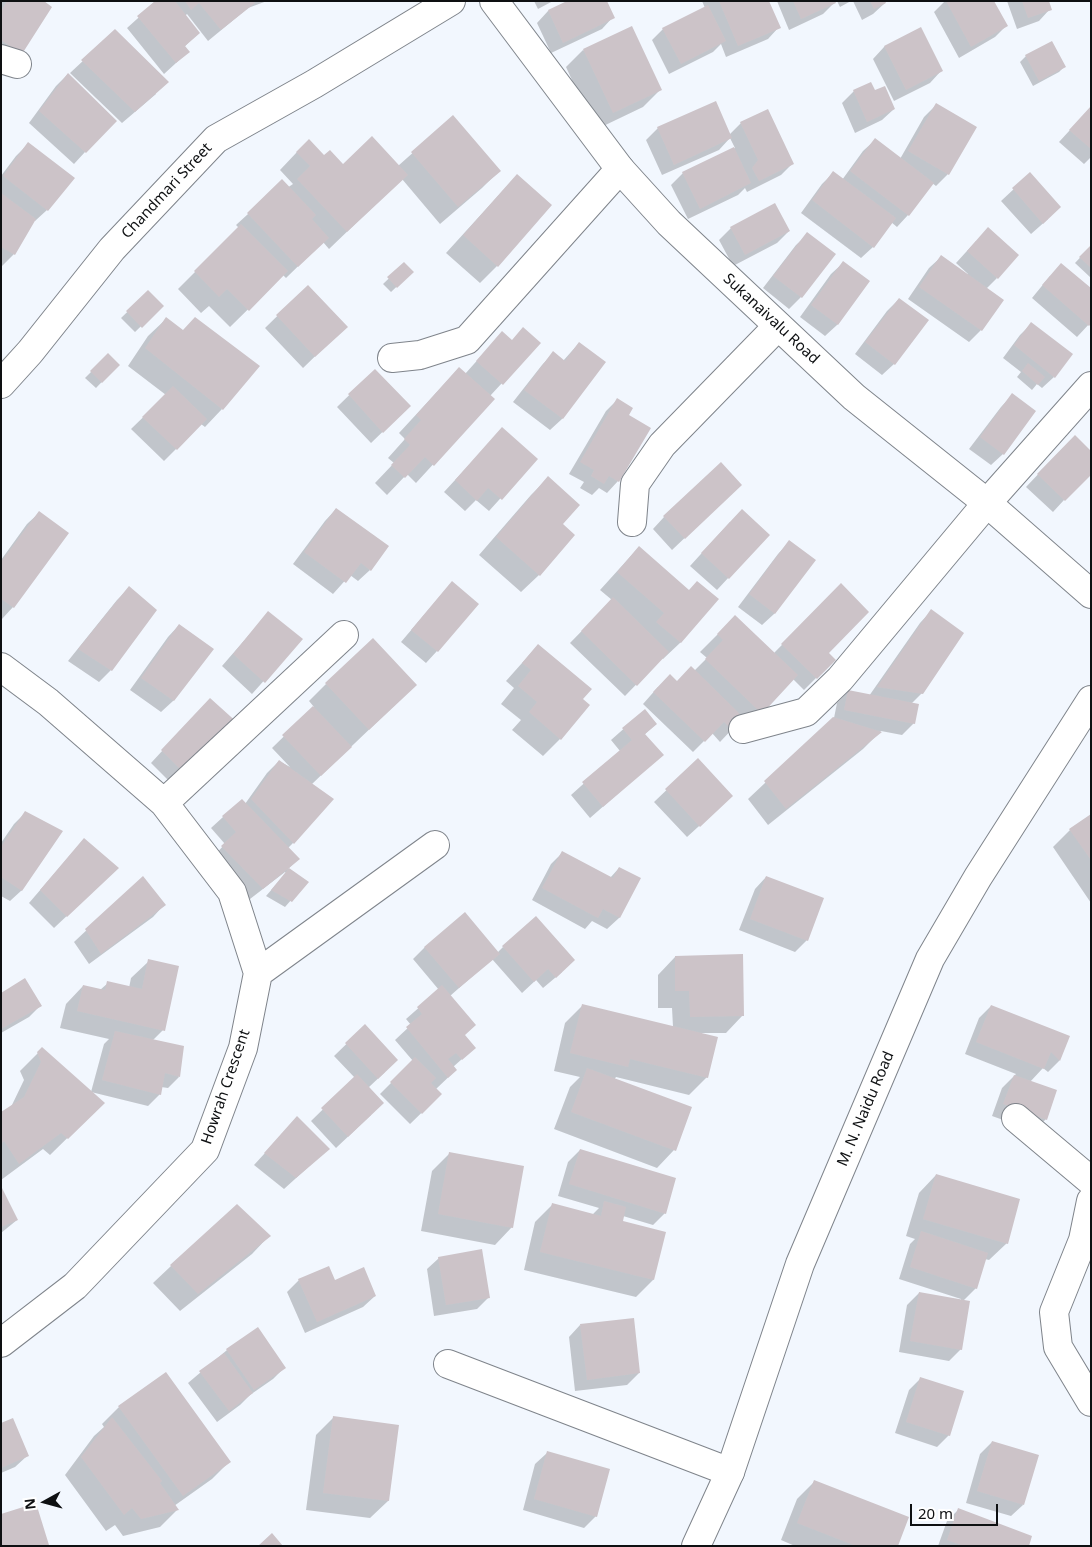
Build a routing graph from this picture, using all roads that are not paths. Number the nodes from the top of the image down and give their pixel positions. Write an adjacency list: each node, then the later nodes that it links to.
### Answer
1 (452, 1): 6 (street, Chandmari Street)
2 (494, 1): 3 (street, Sukanaivalu Road)
3 (620, 169): 4 (street, Sukanaivalu Road); 5 (street)
4 (778, 326): 8 (street, Sukanaivalu Road); 9 (street)
5 (392, 358)
6 (1, 384)
7 (1091, 386): 8 (street)
8 (987, 503): 10 (street, Sukanaivalu Road); 14 (street)
9 (632, 522)
10 (1091, 594)
11 (344, 635): 15 (street)
12 (1, 666): 15 (street, Howrah Crescent)
13 (1091, 700): 24 (street, M. N. Naidu Road)
14 (743, 729)
15 (164, 803): 17 (street, Howrah Crescent)
16 (435, 845): 17 (street)
17 (258, 972): 21 (street, Howrah Crescent)
18 (1016, 1118): 19 (street)
19 (1091, 1181)
20 (1091, 1201): 23 (street)
21 (1, 1343)
22 (448, 1364): 24 (street)
23 (1091, 1402)
24 (730, 1472): 25 (street, M. N. Naidu Road)
25 (696, 1546)

